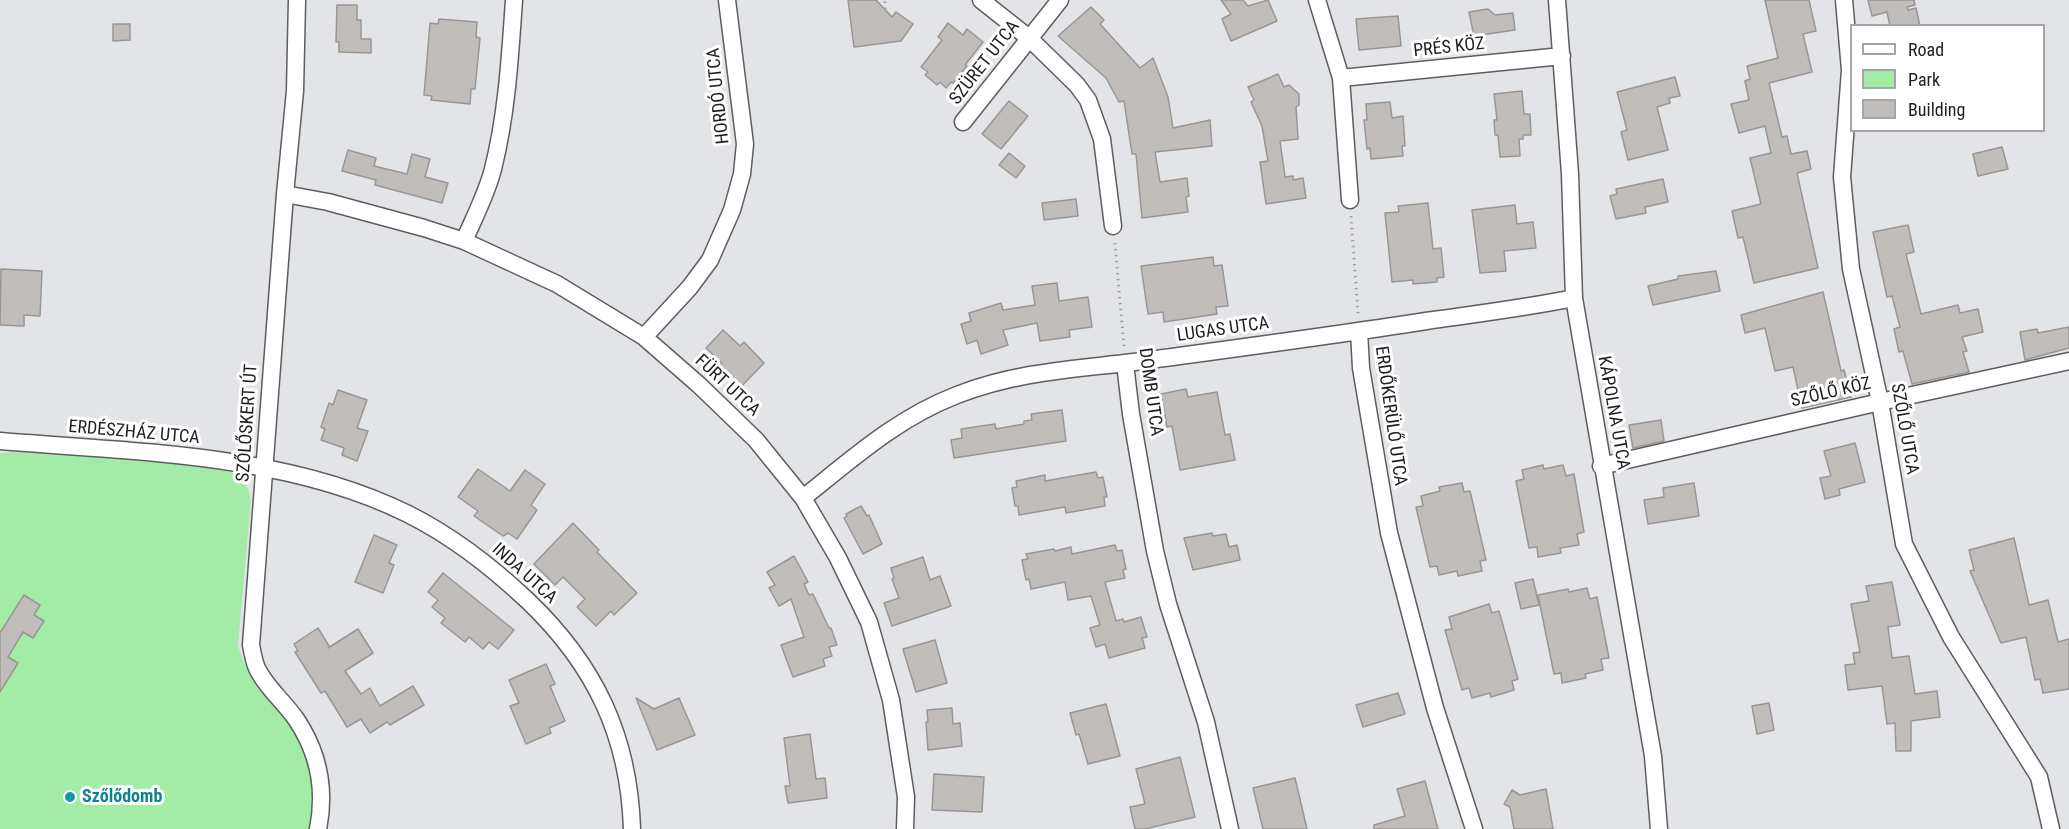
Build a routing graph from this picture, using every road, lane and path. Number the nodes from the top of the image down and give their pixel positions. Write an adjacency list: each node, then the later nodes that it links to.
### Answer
1 (297, 0): 15 (street, SZŐLŐSKERT ÚT)
2 (514, 0): 18 (street)
3 (727, 0): 21 (street, HORDÓ UTCA)
4 (885, 0): 10 (path)
5 (981, 0): 11 (street)
6 (1060, 0): 11 (street, SZÜRET UTCA)
7 (1317, 0): 13 (street)
8 (1557, 0): 12 (street, KÁPOLNA UTCA)
9 (1844, 0): 24 (street, SZŐLŐ UTCA)
10 (885, 9)
11 (1029, 38): 14 (street, SZÜRET UTCA); 17 (street)
12 (1562, 56): 13 (street, PRÉS KÖZ); 19 (street, KÁPOLNA UTCA)
13 (1341, 78): 16 (street)
14 (963, 122)
15 (285, 194): 18 (street, FÜRT UTCA); 27 (street, SZŐLŐSKERT ÚT)
16 (1350, 200): 20 (path, ERDŐKERÜLŐ UTCA)
17 (1113, 226): 23 (path, DOMB UTCA)
18 (464, 241): 21 (street, FÜRT UTCA)
19 (1574, 298): 20 (street, LUGAS UTCA); 26 (street, KÁPOLNA UTCA)
20 (1359, 331): 23 (street, LUGAS UTCA); 33 (street, ERDŐKERÜLŐ UTCA)
21 (644, 337): 28 (street, FÜRT UTCA)
22 (2069, 361): 24 (street, SZŐLŐ KÖZ)
23 (1125, 363): 28 (street, LUGAS UTCA); 32 (street, DOMB UTCA)
24 (1880, 402): 26 (street, SZŐLŐ KÖZ); 35 (street, SZŐLŐ UTCA)
25 (0, 441): 27 (street, ERDÉSZHÁZ UTCA)
26 (1601, 466): 34 (street, KÁPOLNA UTCA)
27 (264, 468): 29 (street, SZŐLŐSKERT ÚT); 30 (street, INDA UTCA)
28 (803, 498): 31 (street, FÜRT UTCA)
29 (318, 829)
30 (632, 829)
31 (905, 829)
32 (1230, 829)
33 (1474, 829)
34 (1659, 829)
35 (2051, 829)

